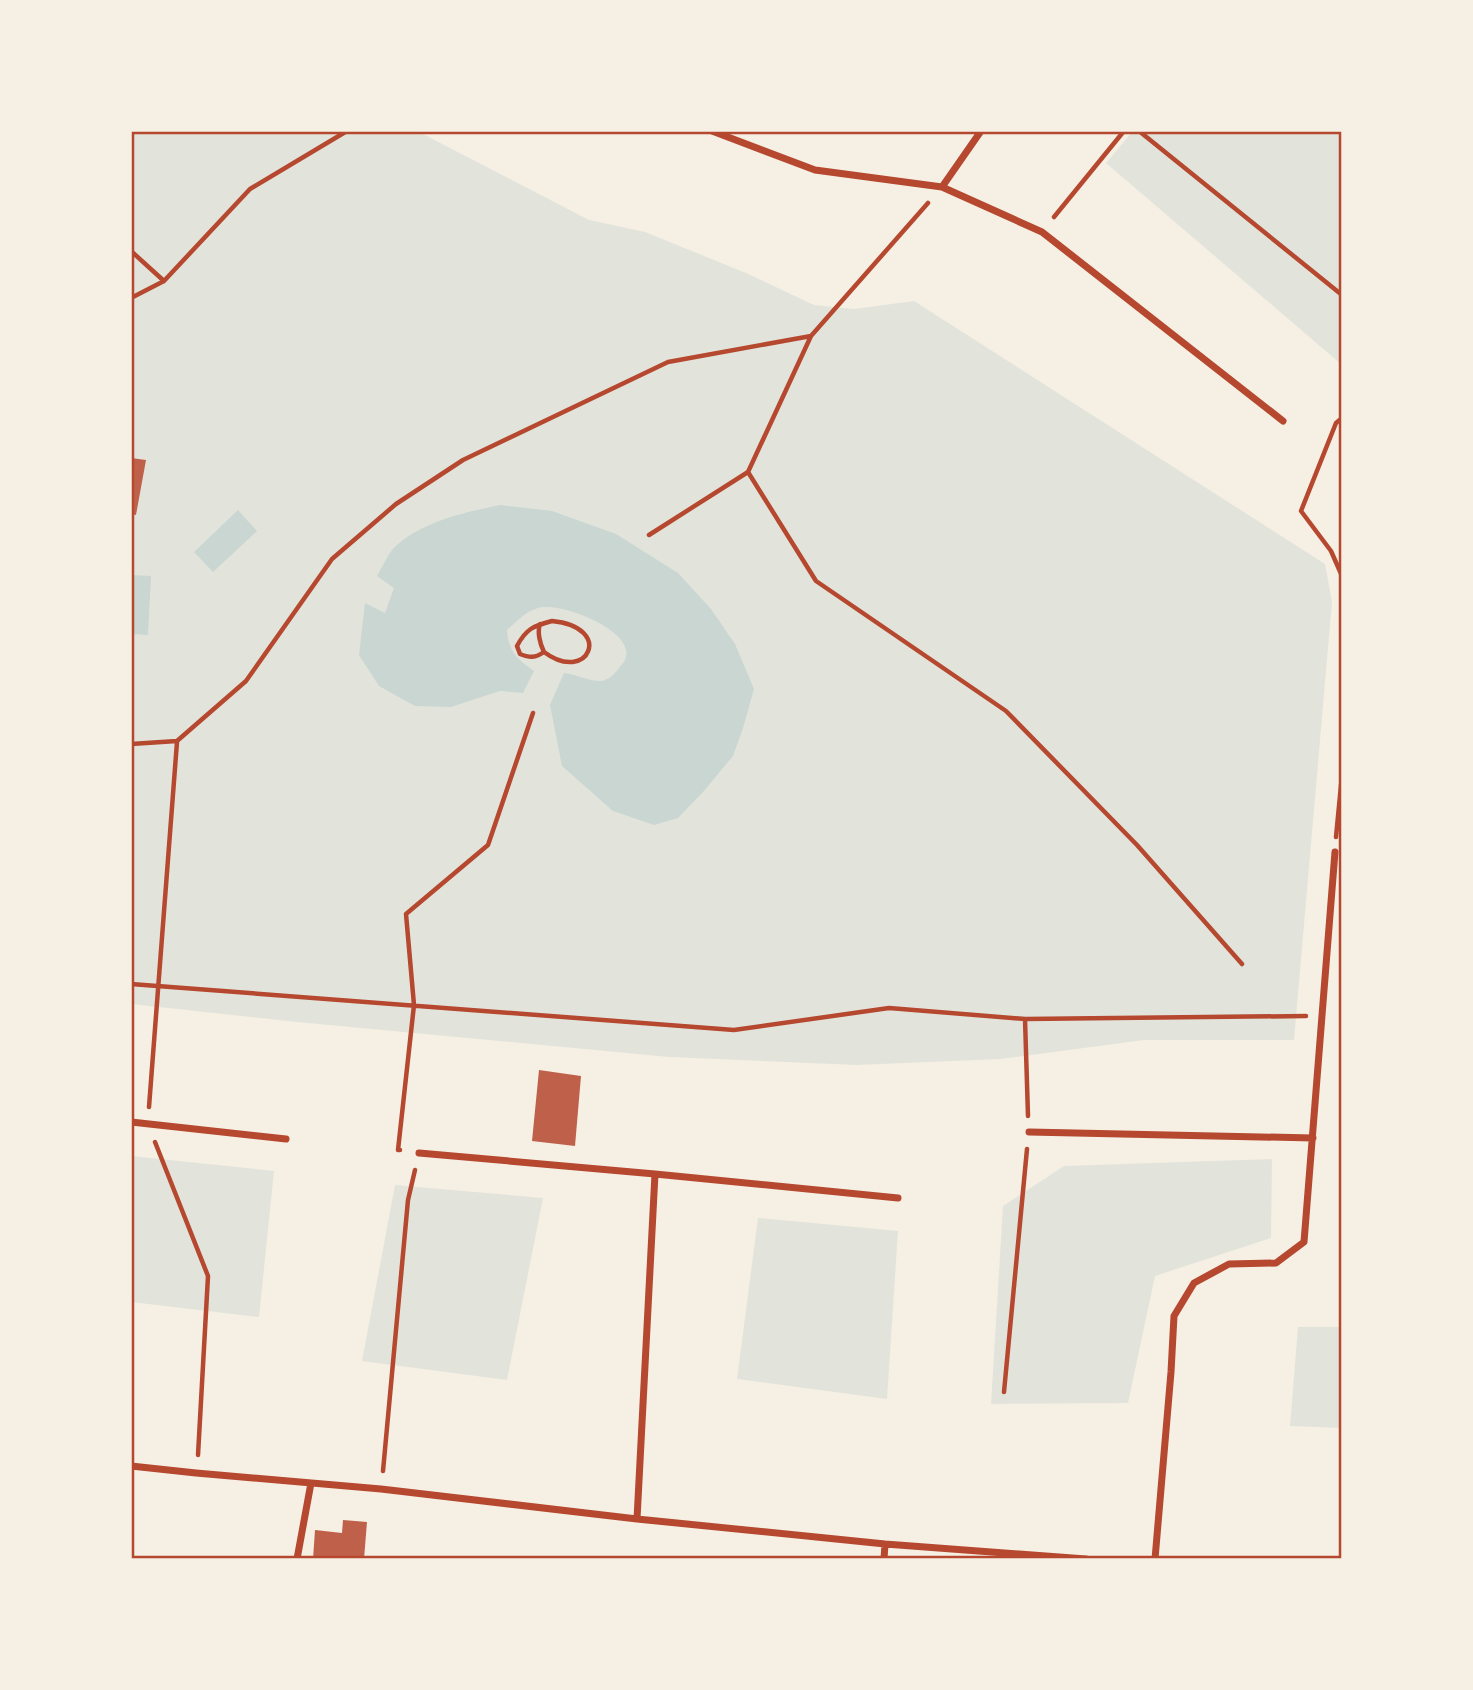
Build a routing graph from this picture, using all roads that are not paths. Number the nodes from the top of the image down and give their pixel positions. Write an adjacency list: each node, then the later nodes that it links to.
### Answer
1 (712, 131): 3 (street)
2 (981, 131): 3 (street)
3 (942, 187): 4 (street)
4 (1283, 421)
5 (1335, 852): 8 (street)
6 (131, 1122): 9 (street)
7 (1029, 1132): 8 (street)
8 (1313, 1138): 20 (street)
9 (286, 1139)
10 (419, 1153): 11 (street)
11 (655, 1174): 12 (street); 15 (street)
12 (898, 1198)
13 (131, 1466): 14 (street)
14 (311, 1483): 15 (street); 17 (street)
15 (637, 1519): 16 (street)
16 (885, 1544): 18 (street); 19 (street)
17 (297, 1559)
18 (884, 1559)
19 (1086, 1559)
20 (1155, 1559)

